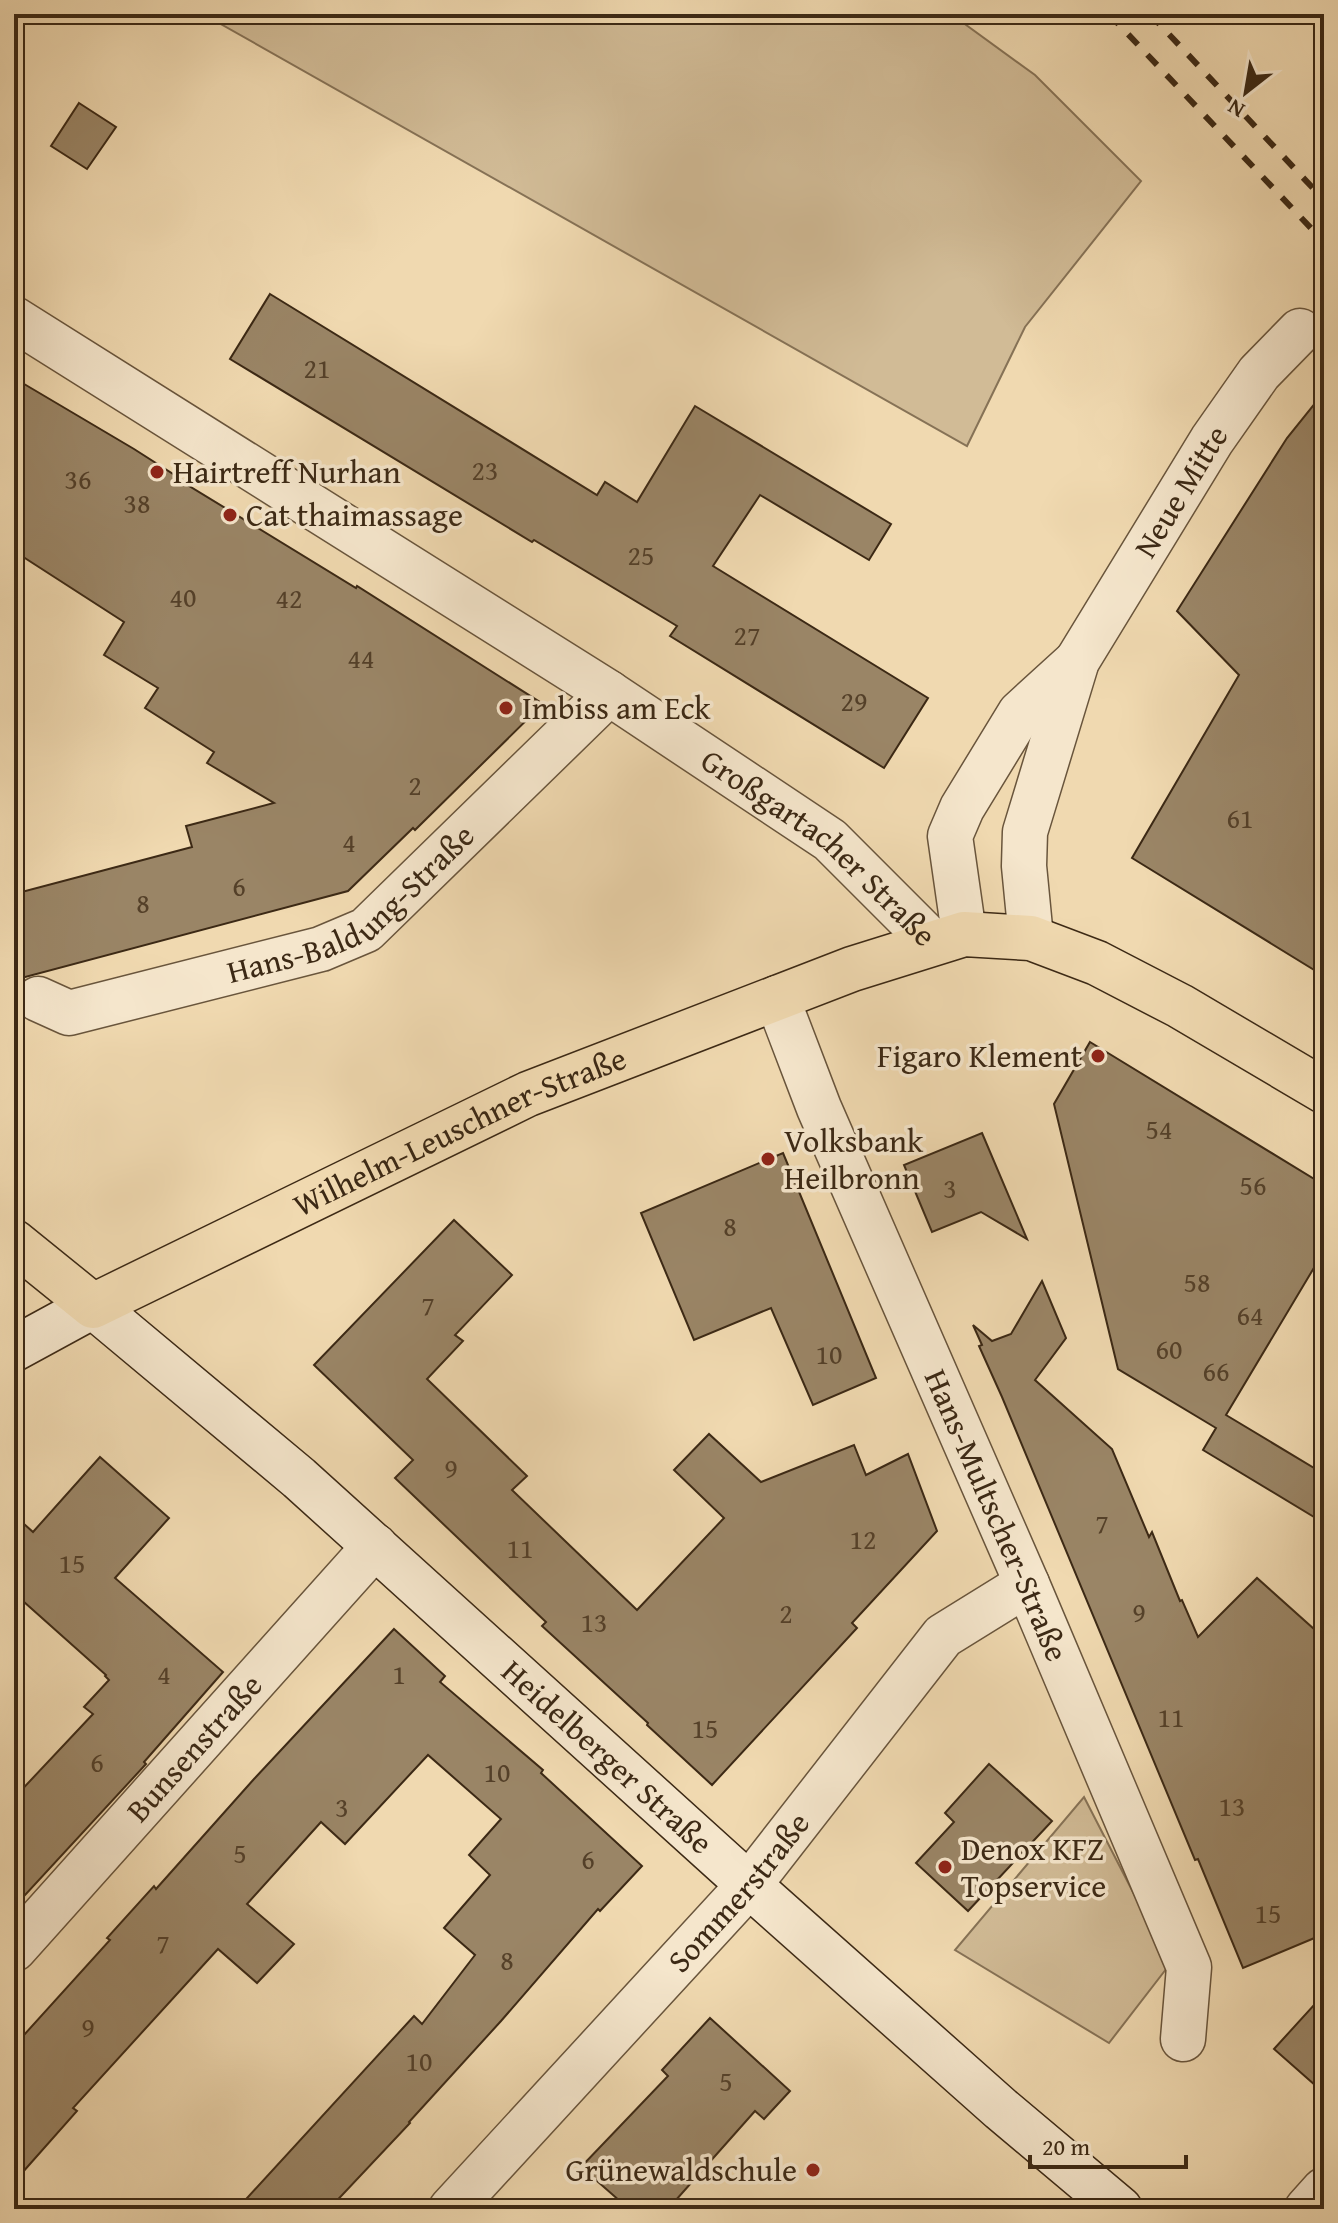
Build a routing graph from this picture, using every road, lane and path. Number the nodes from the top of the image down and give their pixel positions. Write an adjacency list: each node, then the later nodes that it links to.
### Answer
1 (14, 319): 4 (street, Großgartacher Straße)
2 (1300, 331): 3 (street, Neue Mitte)
3 (1077, 661): 5 (street, Neue Mitte); 6 (street, Neue Mitte)
4 (609, 693): 5 (street, Großgartacher Straße); 8 (street, Hans-Baldung-Straße)
5 (948, 938): 6 (main road, Großgartacher Straße); 7 (main road, Wilhelm-Leuschner-Straße)
6 (1031, 938): 9 (main road, Großgartacher Straße)
7 (777, 998): 11 (main road, Wilhelm-Leuschner-Straße); 14 (street, Hans-Multscher-Straße)
8 (38, 999)
9 (1324, 1091)
10 (14, 1242): 11 (main road)
11 (93, 1306): 12 (street); 13 (street, Heidelberger Straße)
12 (14, 1349)
13 (375, 1546): 15 (street, Heidelberger Straße); 16 (street, Bunsenstraße)
14 (1027, 1584): 15 (street, Sommerstraße); 17 (street, Hans-Multscher-Straße)
15 (749, 1885): 19 (street, Sommerstraße); 20 (street, Heidelberger Straße)
16 (14, 1949)
17 (1183, 2039)
18 (1324, 2190): 21 (street)
19 (451, 2209)
20 (1120, 2209)
21 (1307, 2209)

